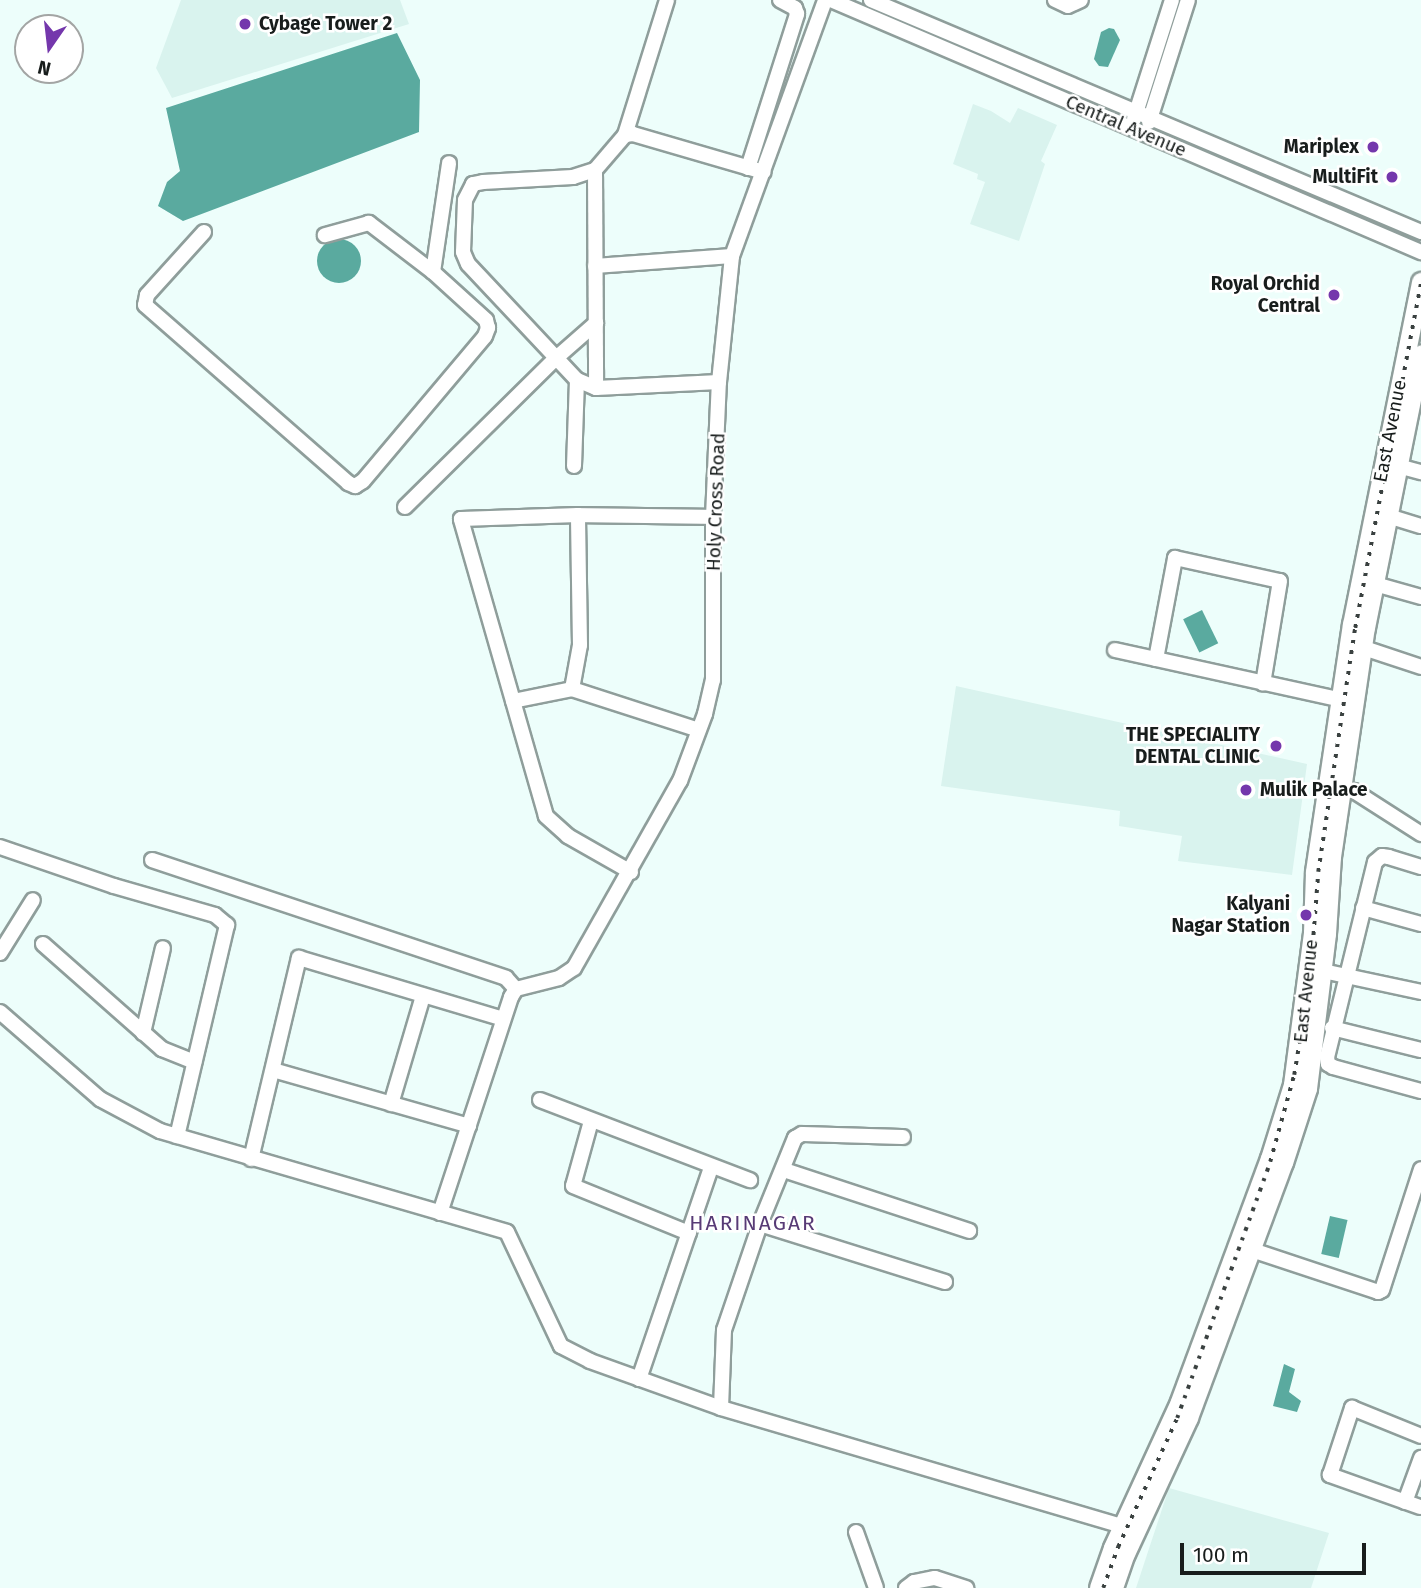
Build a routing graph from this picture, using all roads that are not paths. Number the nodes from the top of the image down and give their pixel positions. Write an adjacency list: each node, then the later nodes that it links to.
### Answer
1 (667, 0): 12 (street)
2 (780, 0): 14 (street)
3 (825, 0): 16 (street, Holy Cross Road)
4 (831, 0): 11 (street, Central Avenue)
5 (871, 0): 10 (street, Central Avenue)
6 (1055, 0): 7 (street)
7 (1081, 0)
8 (1172, 0): 10 (street)
9 (1188, 0): 10 (street)
10 (1144, 113): 11 (street); 18 (street, Central Avenue)
11 (1137, 132): 20 (street, Central Avenue)
12 (625, 135): 14 (street); 15 (street)
13 (449, 163): 23 (street)
14 (748, 167): 16 (street)
15 (595, 170): 22 (street); 27 (street)
16 (764, 172): 21 (street, Holy Cross Road)
17 (204, 232): 23 (street)
18 (1421, 232)
19 (325, 235): 23 (street)
20 (1421, 252)
21 (732, 256): 22 (street); 29 (street, Holy Cross Road)
22 (595, 266): 25 (street)
23 (433, 272)
24 (1421, 282): 49 (main road, East Avenue)
25 (596, 323): 27 (street); 30 (street)
26 (1421, 354): 31 (main road, East Avenue)
27 (555, 359): 28 (street); 35 (street)
28 (577, 380): 30 (street); 32 (street)
29 (719, 382): 30 (street); 38 (street, Holy Cross Road)
30 (596, 388)
31 (1415, 417): 33 (main road, East Avenue)
32 (574, 466)
33 (1398, 466): 34 (street); 37 (main road, East Avenue)
34 (1421, 472)
35 (405, 507)
36 (578, 515): 38 (street); 47 (street); 48 (street)
37 (1388, 516): 39 (street); 40 (main road, East Avenue)
38 (713, 517): 50 (street, Holy Cross Road)
39 (1421, 526)
40 (1375, 584): 41 (street); 42 (main road, East Avenue)
41 (1421, 597)
42 (1364, 648): 45 (street); 51 (main road, East Avenue)
43 (1115, 650): 44 (street)
44 (1156, 659): 46 (street); 46 (street)
45 (1421, 667)
46 (1263, 684): 49 (street)
47 (572, 689): 48 (street); 50 (street)
48 (513, 701): 56 (street)
49 (1342, 701): 51 (main road, East Avenue)
50 (699, 730): 56 (street, Holy Cross Road)
51 (1335, 787): 52 (street); 63 (main road, East Avenue)
52 (1421, 834)
53 (0, 847): 73 (street)
54 (152, 860): 65 (street)
55 (1421, 867): 58 (street)
56 (631, 872): 65 (street, Holy Cross Road)
57 (33, 900): 62 (street)
58 (1363, 908): 59 (street); 64 (street)
59 (1421, 924)
60 (43, 944): 71 (street)
61 (163, 948): 71 (street)
62 (0, 953)
63 (1316, 970): 64 (street); 91 (main road, East Avenue); 99 (main road, East Avenue)
64 (1345, 973): 66 (street); 70 (street)
65 (516, 989): 69 (street)
66 (1421, 992)
67 (423, 996): 69 (street); 74 (street); 77 (street)
68 (0, 1012): 80 (street)
69 (503, 1019): 79 (street)
70 (1332, 1027): 72 (street); 75 (street)
71 (144, 1033): 73 (street)
72 (1421, 1050)
73 (194, 1062): 80 (street)
74 (272, 1070): 77 (street); 82 (street)
75 (1421, 1091)
76 (540, 1100): 78 (street)
77 (391, 1104): 79 (street)
78 (591, 1121): 83 (street); 90 (street)
79 (469, 1126): 87 (street)
80 (177, 1136): 82 (street)
81 (903, 1136): 85 (street)
82 (251, 1159): 87 (street)
83 (711, 1168): 86 (street); 90 (street)
84 (1421, 1169): 91 (street)
85 (784, 1170): 88 (street); 89 (street)
86 (750, 1180)
87 (440, 1213): 93 (street)
88 (760, 1224): 92 (street); 94 (street)
89 (969, 1231)
90 (689, 1233): 93 (street)
91 (1252, 1250): 99 (main road, East Avenue)
92 (945, 1282)
93 (639, 1379): 94 (street)
94 (721, 1408): 99 (street)
95 (1421, 1436): 97 (street)
96 (1421, 1458): 97 (street)
97 (1405, 1502): 98 (street)
98 (1420, 1508)
99 (1130, 1528): 104 (main road, East Avenue); 105 (main road, East Avenue)
100 (856, 1532): 101 (street)
101 (876, 1588)
102 (906, 1588): 103 (street)
103 (967, 1588)
104 (1099, 1588)
105 (1114, 1588)

